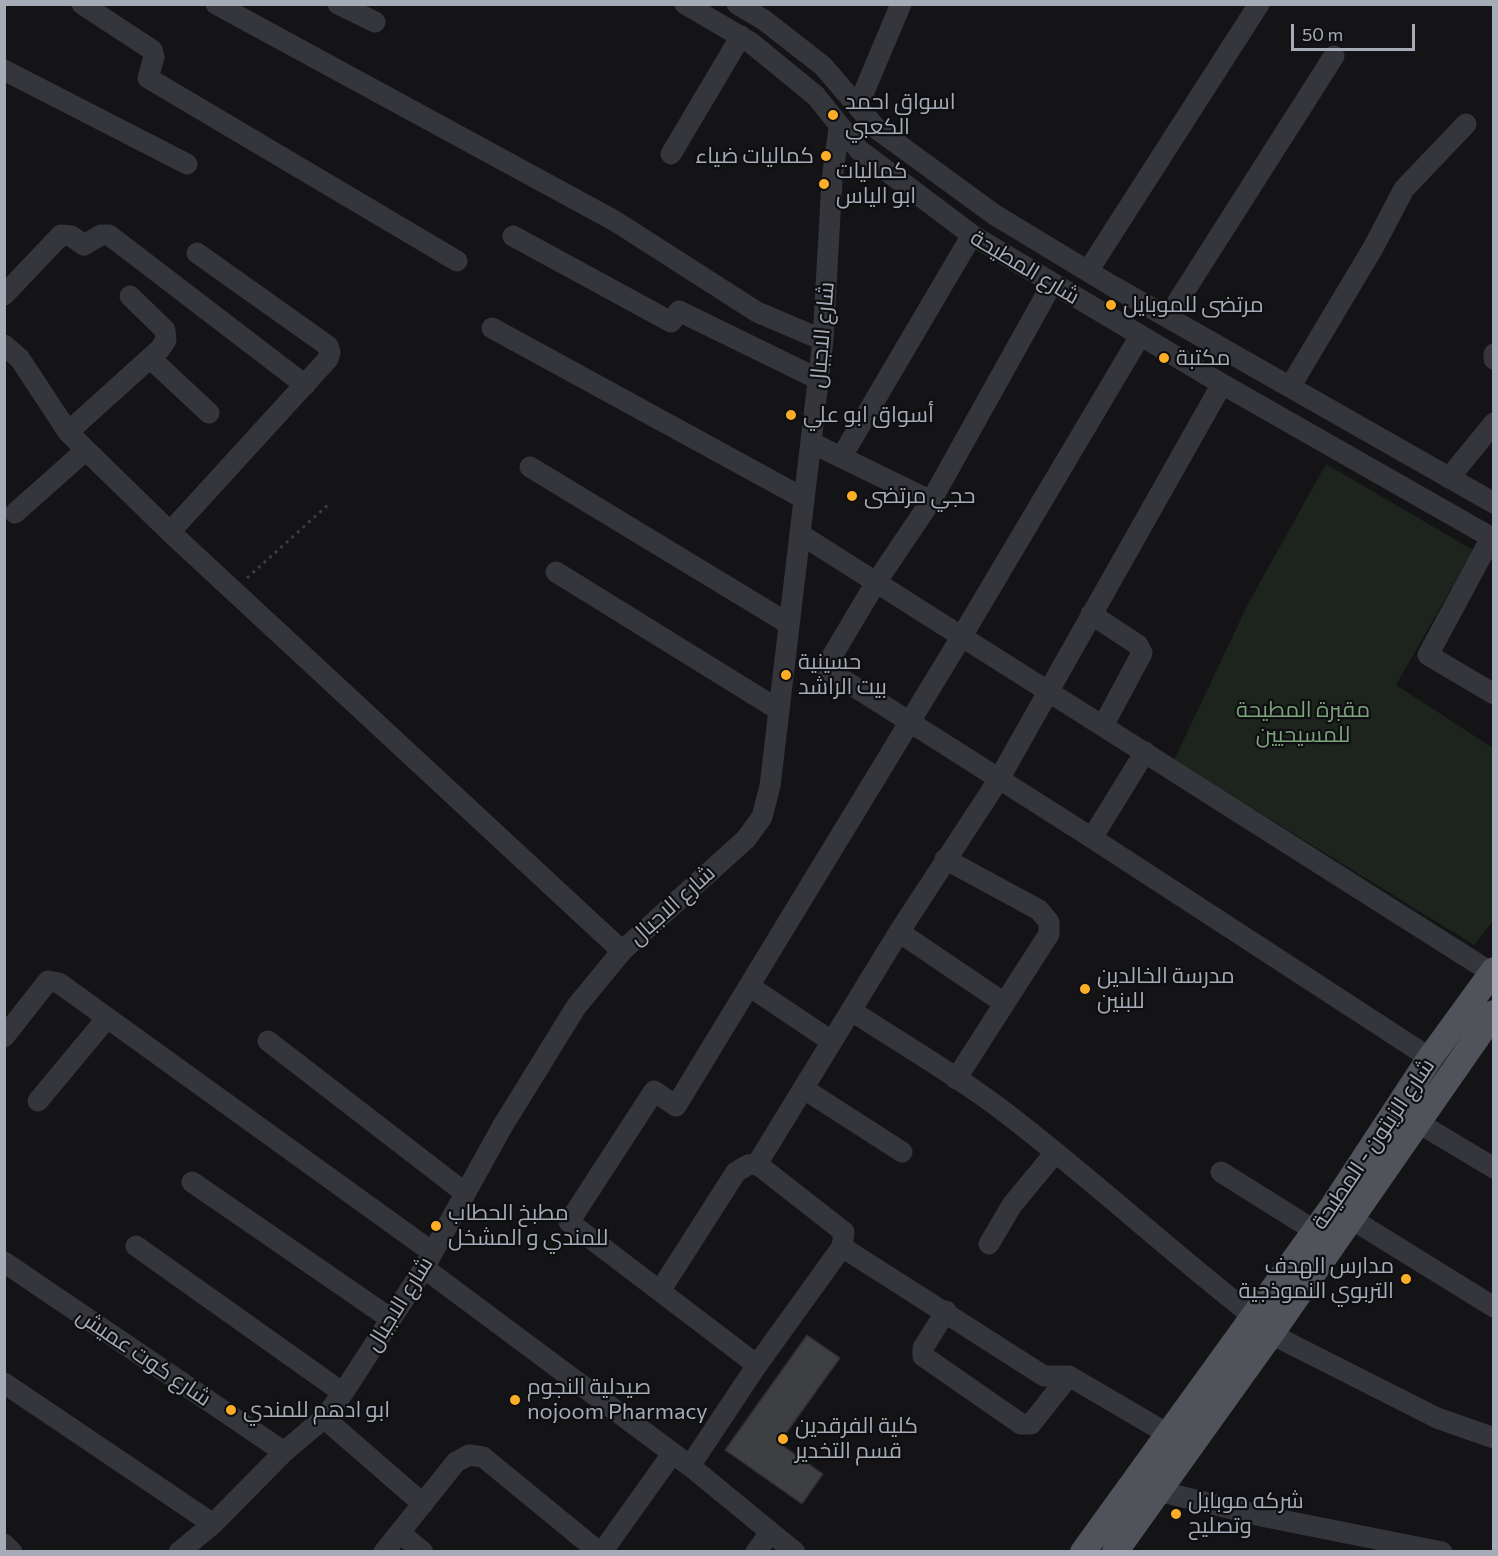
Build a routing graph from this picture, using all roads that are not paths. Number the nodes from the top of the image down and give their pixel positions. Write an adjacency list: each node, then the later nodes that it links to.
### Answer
1 (82, 4): 20 (street)
2 (216, 4): 30 (street)
3 (338, 4): 8 (street)
4 (685, 4): 9 (street, شارع المطيحة)
5 (737, 4): 12 (street, شارع المطيحة)
6 (901, 4): 12 (street)
7 (1259, 4): 21 (street)
8 (375, 22)
9 (741, 36): 14 (street, شارع المطيحة); 15 (street)
10 (1334, 56): 27 (street)
11 (4, 70): 16 (street)
12 (858, 106): 21 (street, شارع المطيحة)
13 (1466, 124): 38 (street)
14 (839, 128): 18 (street, شارع المطيحة); 30 (street, شارع الاجبال)
15 (670, 154)
16 (187, 164)
17 (513, 236): 35 (street)
18 (972, 236): 22 (street, شارع المطيحة); 44 (street)
19 (197, 253): 37 (street)
20 (458, 261)
21 (1088, 271): 23 (street, شارع المطيحة)
22 (1052, 284): 26 (street, شارع المطيحة); 48 (street)
23 (1109, 284): 26 (street); 27 (street, شارع المطيحة)
24 (4, 295): 37 (street)
25 (130, 296): 33 (street)
26 (1094, 309): 29 (street, شارع المطيحة)
27 (1168, 317): 38 (street, شارع المطيحة)
28 (492, 328): 47 (street)
29 (1140, 336): 36 (street, شارع المطيحة); 58 (street)
30 (823, 340): 35 (street, شارع الاجبال)
31 (4, 345): 41 (street)
32 (1494, 354): 34 (street)
33 (150, 358): 39 (street); 41 (street)
34 (1494, 359)
35 (818, 380): 42 (street, شارع الاجبال)
36 (1222, 384): 53 (street, شارع المطيحة); 56 (street)
37 (305, 385): 51 (street)
38 (1290, 387): 46 (street, شارع المطيحة)
39 (209, 413)
40 (1494, 423): 46 (street)
41 (68, 432): 43 (street)
42 (812, 443): 44 (street); 47 (street, شارع الاجبال)
43 (86, 450): 50 (street); 51 (street)
44 (842, 456): 48 (street)
45 (530, 467): 57 (street)
46 (1449, 478): 49 (street, شارع المطيحة)
47 (803, 498): 52 (street, شارع الاجبال)
48 (931, 501): 55 (street)
49 (1494, 503)
50 (15, 513)
51 (170, 532): 69 (street)
52 (800, 534): 55 (street); 57 (street, شارع الاجبال)
53 (1492, 539): 60 (street)
54 (556, 572): 61 (street)
55 (875, 584): 58 (street); 62 (street)
56 (1091, 614): 59 (street); 63 (street)
57 (789, 624): 61 (street, شارع الاجبال)
58 (962, 636): 59 (street); 62 (street)
59 (1047, 691): 63 (street); 65 (street)
60 (1494, 694)
61 (779, 710): 69 (street, شارع الاجبال)
62 (909, 724): 65 (street); 71 (street)
63 (1103, 726): 64 (street)
64 (1145, 752): 66 (street); 70 (street)
65 (999, 779): 66 (street); 67 (street)
66 (1092, 838): 79 (street)
67 (945, 859): 68 (street); 72 (street)
68 (899, 932): 72 (street); 73 (street)
69 (622, 951): 90 (street, شارع الاجبال)
70 (1493, 972): 79 (main road, شارع الزيتون - المطيحة)
71 (749, 987): 78 (street); 98 (street)
72 (1004, 1003): 80 (street)
73 (852, 1011): 78 (street); 80 (street)
74 (1494, 1013): 83 (main road, شارع الزيتون - المطيحة)
75 (107, 1018): 76 (street); 82 (street); 96 (street)
76 (4, 1037)
77 (268, 1041): 90 (street)
78 (831, 1041): 81 (street)
79 (1430, 1058): 92 (main road, شارع الزيتون - المطيحة)
80 (956, 1079): 85 (street)
81 (804, 1089): 84 (street); 86 (street)
82 (38, 1101)
83 (1417, 1122): 87 (street); 91 (main road, شارع الزيتون - المطيحة)
84 (902, 1152)
85 (1055, 1153): 93 (street); 102 (street)
86 (757, 1164): 95 (street); 98 (street)
87 (1494, 1168)
88 (1221, 1172): 92 (street)
89 (192, 1182): 101 (street)
90 (465, 1193): 96 (street, شارع الاجبال)
91 (1350, 1218): 99 (street); 102 (main road, شارع الزيتون - المطيحة)
92 (1315, 1231): 102 (main road, شارع الزيتون - المطيحة)
93 (989, 1244)
94 (136, 1246): 106 (street)
95 (843, 1246): 100 (street); 103 (street)
96 (428, 1260): 101 (street, شارع الاجبال); 111 (street)
97 (4, 1262): 110 (street, شارع كوت عميش)
98 (660, 1291): 103 (street)
99 (1494, 1307)
100 (946, 1311): 104 (street); 104 (street)
101 (391, 1319): 106 (street, شارع الاجبال)
102 (1262, 1325): 108 (main road, شارع الزيتون - المطيحة); 109 (street); 113 (main road, شارع الزيتون - المطيحة)
103 (757, 1365): 112 (street)
104 (1069, 1376): 108 (street)
105 (4, 1383): 115 (street)
106 (343, 1393): 107 (street, شارع الاجبال)
107 (324, 1418): 110 (street, شارع الاجبال); 114 (street)
108 (1168, 1434): 126 (main road, شارع الزيتون - المطيحة)
109 (1494, 1438)
110 (284, 1452): 115 (street, شارع الاجبال)
111 (672, 1454): 112 (street); 123 (street)
112 (690, 1466): 117 (street)
113 (1158, 1491): 127 (main road, شارع الزيتون - المطيحة); 128 (street)
114 (423, 1504): 116 (street); 123 (street)
115 (213, 1524): 120 (street, شارع الاجبال)
116 (400, 1533): 121 (street); 122 (street)
117 (770, 1533): 124 (street); 125 (street)
118 (4, 1544): 119 (street)
119 (12, 1551)
120 (179, 1551)
121 (384, 1551)
122 (423, 1551)
123 (601, 1551)
124 (756, 1551)
125 (795, 1551)
126 (1083, 1551)
127 (1114, 1551)
128 (1442, 1551)

